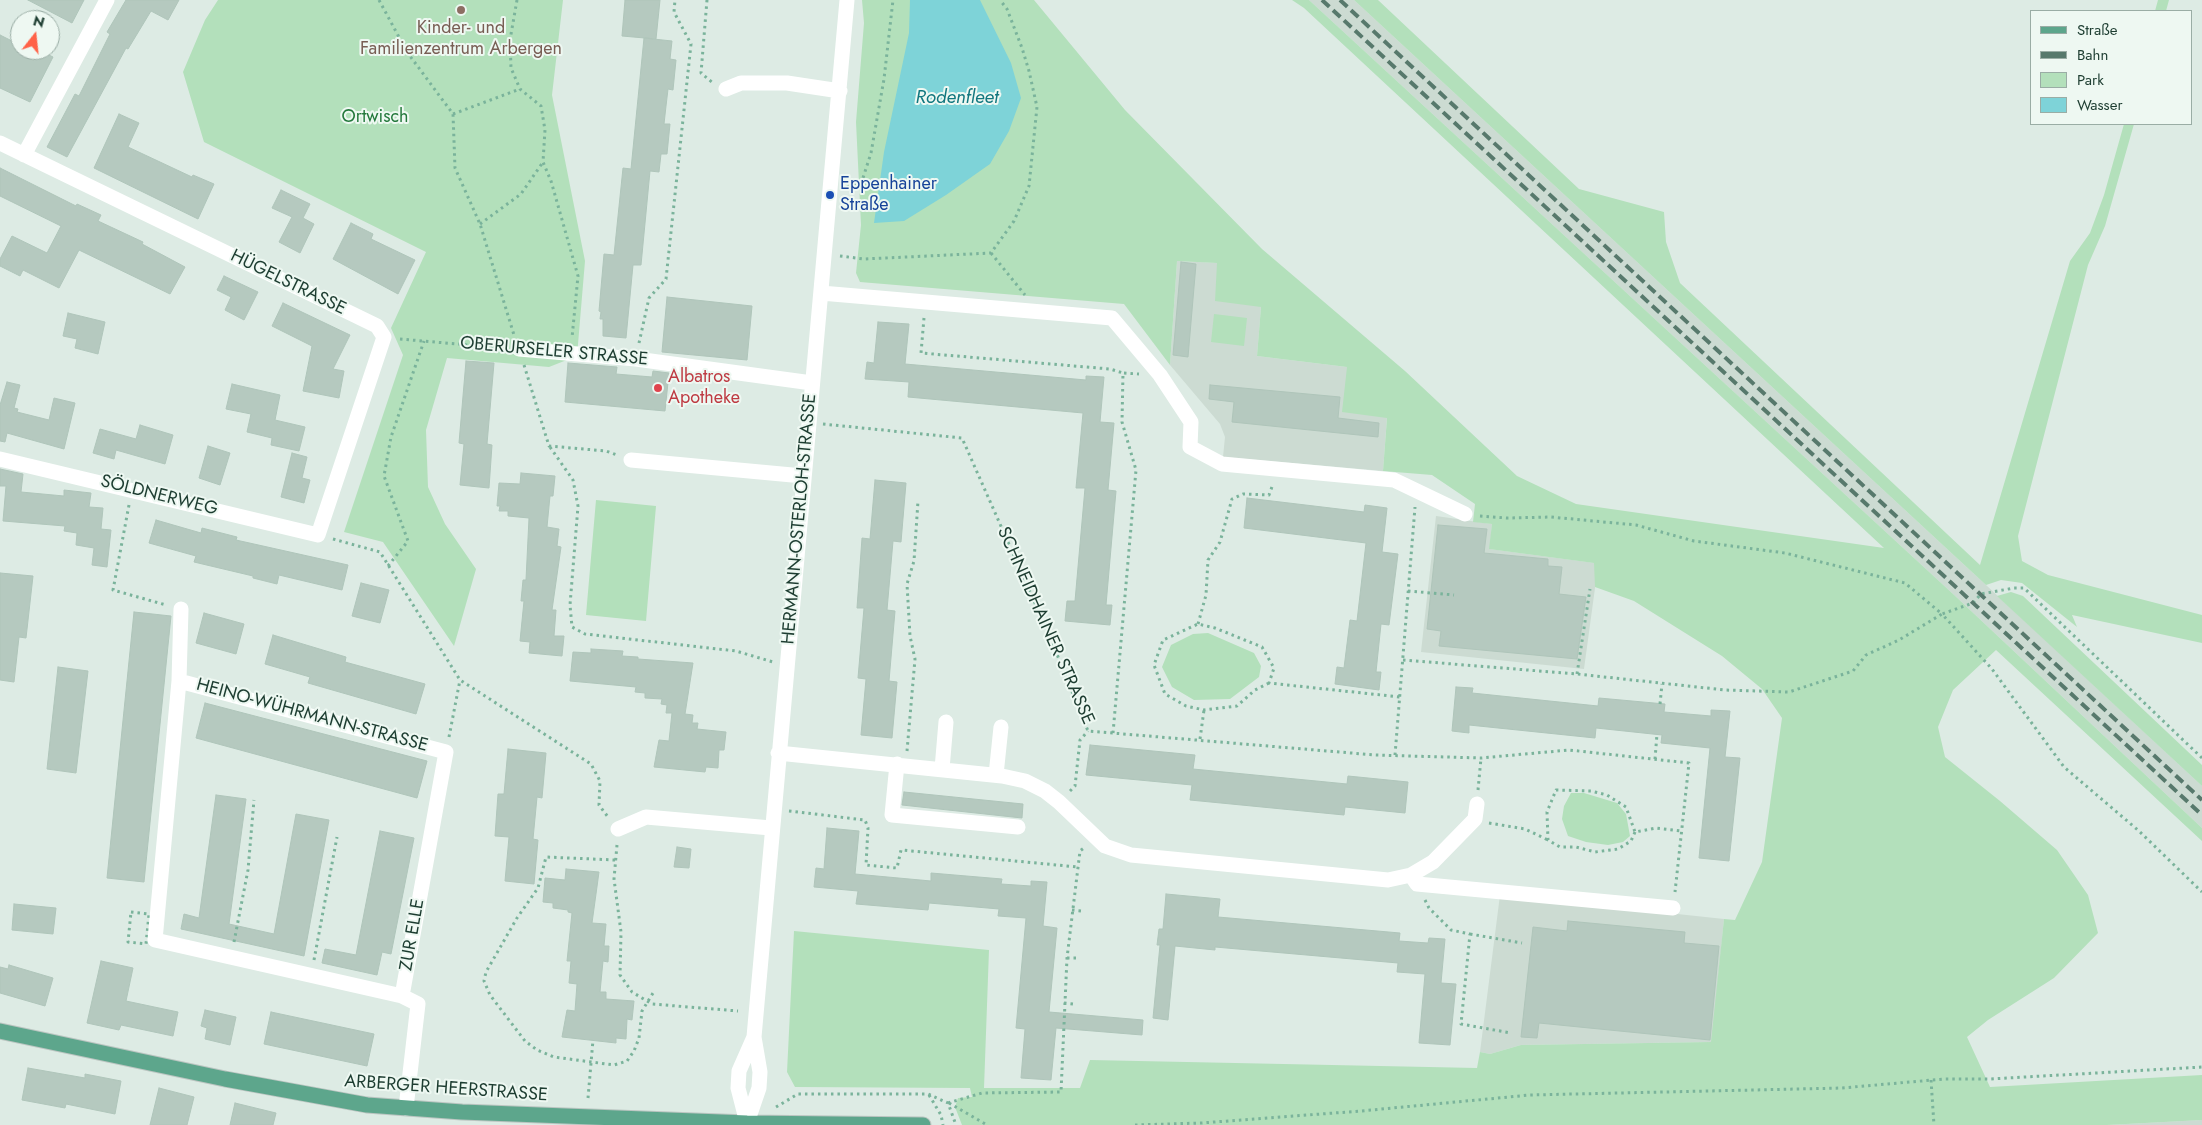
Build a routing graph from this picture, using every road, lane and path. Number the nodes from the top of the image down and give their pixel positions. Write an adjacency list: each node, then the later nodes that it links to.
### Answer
1 (107, 0): 14 (street)
2 (379, 0): 12 (path)
3 (517, 0): 9 (path)
4 (675, 0): 27 (path)
5 (707, 0): 10 (path)
6 (847, 0): 11 (street, HERMANN-OSTERLOH-STRASSE)
7 (893, 0): 16 (path)
8 (1000, 0): 18 (path)
9 (520, 89): 12 (path); 15 (path)
10 (726, 89): 11 (street)
11 (840, 91): 16 (street, HERMANN-OSTERLOH-STRASSE)
12 (453, 114): 17 (path)
13 (0, 143): 14 (street, HÜGELSTRASSE)
14 (24, 154): 23 (street, HÜGELSTRASSE)
15 (543, 162): 17 (path); 26 (path)
16 (830, 195): 19 (street, HERMANN-OSTERLOH-STRASSE)
17 (480, 224): 25 (path)
18 (991, 253): 19 (path); 22 (path)
19 (824, 254): 20 (street, HERMANN-OSTERLOH-STRASSE)
20 (821, 293): 21 (street); 30 (street, HERMANN-OSTERLOH-STRASSE)
21 (925, 303): 22 (street); 28 (path)
22 (1039, 313): 29 (street)
23 (384, 337): 24 (path, OBERURSELER STRASSE); 41 (street)
24 (424, 341): 25 (path, OBERURSELER STRASSE); 42 (path)
25 (519, 349): 26 (street, OBERURSELER STRASSE); 32 (path)
26 (570, 354): 27 (street, OBERURSELER STRASSE)
27 (636, 358): 30 (street, OBERURSELER STRASSE)
28 (1123, 373): 29 (path); 62 (path)
29 (1160, 376): 40 (street)
30 (812, 383): 31 (street, HERMANN-OSTERLOH-STRASSE)
31 (808, 422): 35 (street, HERMANN-OSTERLOH-STRASSE); 61 (path, SCHNEIDHAINER STRASSE)
32 (549, 446): 34 (path); 50 (path)
33 (0, 459): 37 (street, SÖLDNERWEG)
34 (631, 460): 35 (street)
35 (803, 476): 50 (street, HERMANN-OSTERLOH-STRASSE)
36 (1273, 484): 48 (path)
37 (132, 489): 41 (street, SÖLDNERWEG); 46 (path)
38 (1416, 500): 44 (path)
39 (918, 501): 71 (path)
40 (1465, 514): 47 (path)
41 (318, 536): 42 (path)
42 (388, 566): 53 (path)
43 (1590, 589): 51 (path)
44 (1408, 591): 45 (path); 49 (path)
45 (1454, 595)
46 (181, 609): 52 (street, HEINO-WÜHRMANN-STRASSE)
47 (1942, 614): 55 (path); 69 (path); 89 (path)
48 (1198, 624): 54 (path); 58 (path)
49 (1403, 660): 51 (path); 56 (path)
50 (786, 665): 66 (street, HERMANN-OSTERLOH-STRASSE)
51 (1577, 674): 55 (path)
52 (179, 680): 65 (street, HEINO-WÜHRMANN-STRASSE); 95 (street, HEINO-WÜHRMANN-STRASSE)
53 (460, 680): 65 (path); 80 (path)
54 (1269, 683): 56 (path); 58 (path)
55 (1662, 684): 57 (path)
56 (1400, 697): 67 (path)
57 (1660, 704)
58 (1204, 710): 64 (path)
59 (946, 722): 72 (street)
60 (1001, 728): 73 (street)
61 (1088, 731): 62 (path, SCHNEIDHAINER STRASSE); 75 (path)
62 (1114, 733): 64 (path, SCHNEIDHAINER STRASSE)
63 (1657, 734): 70 (path)
64 (1200, 739): 67 (path, SCHNEIDHAINER STRASSE)
65 (446, 752): 100 (street, ZUR ELLE)
66 (778, 753): 71 (street); 76 (street, HERMANN-OSTERLOH-STRASSE)
67 (1395, 756): 68 (path, SCHNEIDHAINER STRASSE)
68 (1481, 758): 70 (path, SCHNEIDHAINER STRASSE); 77 (path)
69 (2202, 758)
70 (1655, 760): 82 (path, SCHNEIDHAINER STRASSE)
71 (901, 765): 72 (street); 78 (street)
72 (942, 769): 73 (street)
73 (996, 775): 75 (street)
74 (254, 800): 95 (path)
75 (1059, 802): 84 (street)
76 (773, 809): 79 (street, HERMANN-OSTERLOH-STRASSE); 87 (path)
77 (1476, 812): 85 (path); 88 (street)
78 (1018, 827)
79 (771, 828): 80 (street); 107 (street, HERMANN-OSTERLOH-STRASSE)
80 (618, 829): 86 (path)
81 (1635, 832): 82 (path); 85 (path); 85 (path)
82 (1682, 832): 90 (path)
83 (337, 837): 98 (path)
84 (1096, 838): 87 (path); 88 (street)
85 (1548, 840)
86 (615, 860): 101 (path); 109 (path)
87 (1078, 867): 91 (path)
88 (1414, 879): 90 (street); 93 (path)
89 (2202, 892)
90 (1673, 908)
91 (1072, 910): 92 (path); 96 (path)
92 (1082, 911)
93 (1470, 934): 94 (path); 106 (path)
94 (1522, 942)
95 (231, 957): 98 (street, HEINO-WÜHRMANN-STRASSE)
96 (1067, 958): 97 (path); 102 (path)
97 (1076, 958)
98 (311, 975): 100 (street, HEINO-WÜHRMANN-STRASSE)
99 (654, 994): 101 (path)
100 (402, 996): 115 (street, ZUR ELLE)
101 (648, 1002): 104 (path); 109 (path)
102 (1063, 1003): 103 (path); 114 (path)
103 (1073, 1004)
104 (738, 1011)
105 (0, 1031): 115 (main road, ARBERGER HEERSTRASSE)
106 (1511, 1032)
107 (754, 1037): 117 (street, HERMANN-OSTERLOH-STRASSE); 117 (street, HERMANN-OSTERLOH-STRASSE)
108 (593, 1040): 109 (path)
109 (591, 1061): 113 (path)
110 (2202, 1067): 111 (path)
111 (1931, 1080): 122 (path); 123 (path)
112 (928, 1094): 114 (path); 116 (path); 119 (path)
113 (588, 1098)
114 (948, 1103): 120 (path); 121 (path)
115 (406, 1108): 117 (main road, ARBERGER HEERSTRASSE)
116 (773, 1109)
117 (747, 1123): 118 (main road, ARBERGER HEERSTRASSE)
118 (923, 1125)
119 (943, 1125)
120 (956, 1125)
121 (986, 1125)
122 (1135, 1125)
123 (1934, 1125)

